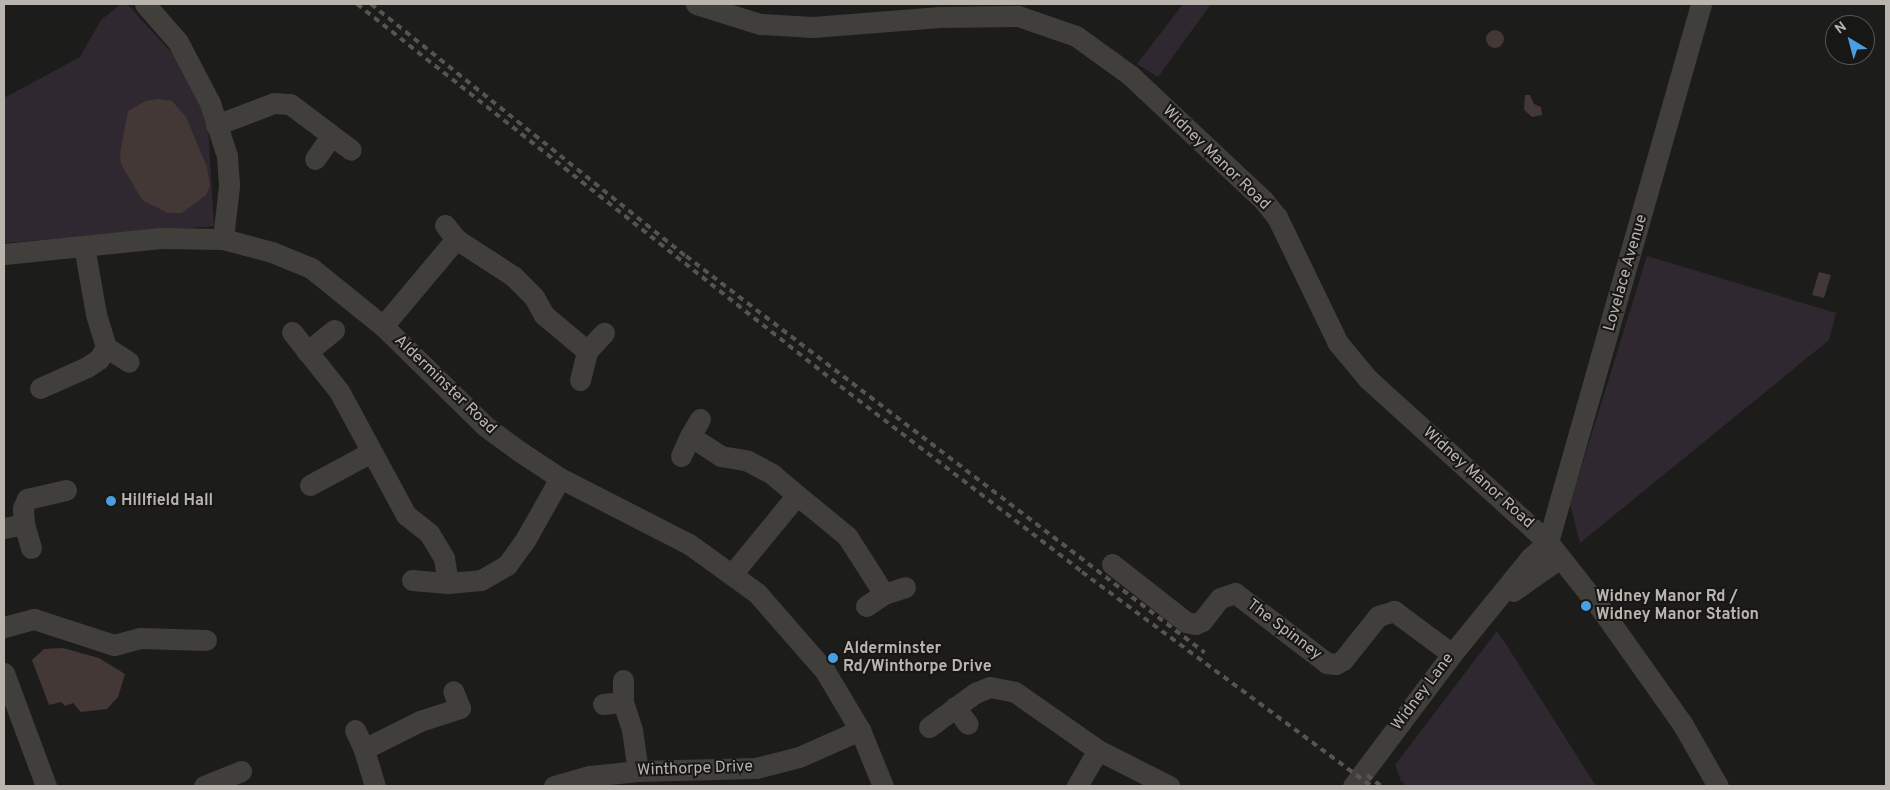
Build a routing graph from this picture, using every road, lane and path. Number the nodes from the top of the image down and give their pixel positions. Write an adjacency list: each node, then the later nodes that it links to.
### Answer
1 (145, 4): 4 (street)
2 (696, 4): 28 (street, Widney Manor Road)
3 (1701, 4): 30 (street, Lovelace Avenue)
4 (216, 125): 5 (street); 8 (street)
5 (331, 136): 6 (street); 7 (street)
6 (351, 150)
7 (315, 159)
8 (223, 239): 9 (street, Alderminster Road); 11 (street, Alderminster Road)
9 (84, 246): 10 (street, Alderminster Road); 15 (street)
10 (4, 254)
11 (383, 326): 16 (street); 23 (street, Alderminster Road)
12 (334, 330): 17 (street)
13 (292, 332): 17 (street)
14 (604, 333): 16 (street)
15 (106, 347): 18 (street); 19 (street)
16 (587, 351): 20 (street)
17 (307, 352): 21 (street)
18 (129, 362)
19 (48, 378)
20 (580, 380)
21 (371, 452): 24 (street); 35 (street)
22 (681, 456): 26 (street)
23 (560, 478): 33 (street, Alderminster Road); 35 (street)
24 (310, 485)
25 (66, 490): 27 (street)
26 (796, 495): 33 (street); 37 (street)
27 (14, 526): 29 (street)
28 (1531, 527): 30 (street, Widney Manor Road); 31 (street)
29 (31, 548)
30 (1554, 550): 31 (street, Widney Lane); 38 (street, Widney Lane); 62 (street, Widney Manor Road)
31 (1530, 558): 38 (street, Widney Lane)
32 (1112, 564): 42 (street, The Spinney)
33 (732, 574): 49 (street, Alderminster Road)
34 (412, 580): 35 (street)
35 (448, 584)
36 (905, 587): 37 (street)
37 (884, 594): 39 (street)
38 (1497, 601): 42 (street, Widney Lane)
39 (866, 606)
40 (4, 627): 41 (street)
41 (206, 640)
42 (1452, 654): 61 (street, Widney Lane)
43 (4, 673): 54 (street)
44 (623, 680): 52 (street)
45 (461, 707): 56 (street)
46 (955, 707): 47 (street); 48 (street); 50 (street)
47 (968, 724)
48 (928, 727)
49 (860, 730): 53 (street, Winthorpe Drive); 58 (street, Alderminster Road)
50 (1098, 750): 59 (street); 60 (street)
51 (241, 771): 55 (street)
52 (638, 771): 53 (street, Winthorpe Drive); 57 (street, Winthorpe Drive)
53 (724, 778)
54 (46, 786)
55 (207, 786)
56 (375, 786)
57 (554, 786)
58 (883, 786)
59 (1077, 786)
60 (1169, 786)
61 (1353, 786)
62 (1718, 786)

